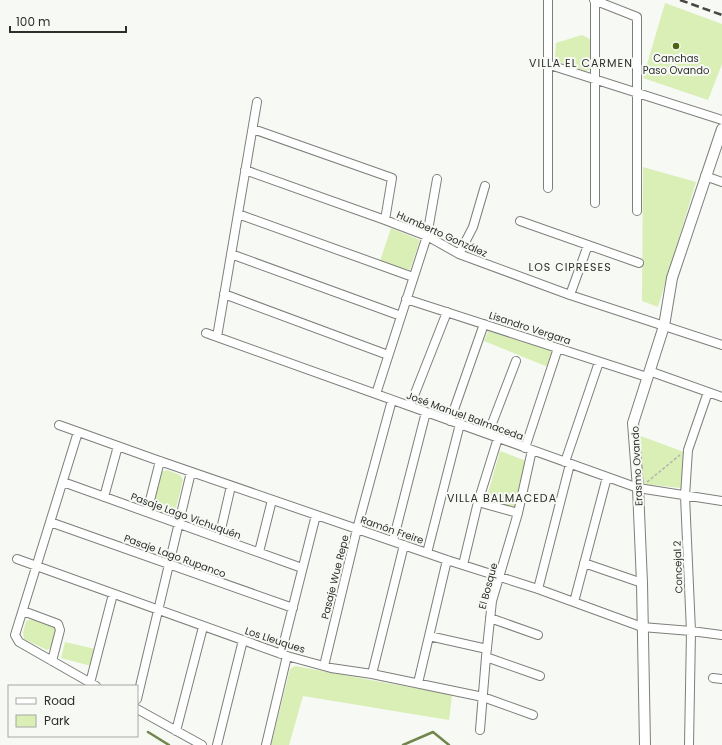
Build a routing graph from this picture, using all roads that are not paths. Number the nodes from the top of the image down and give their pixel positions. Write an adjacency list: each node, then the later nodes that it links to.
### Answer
1 (548, 0): 3 (street)
2 (595, 0): 4 (street); 5 (street)
3 (547, 64): 4 (street); 15 (street)
4 (595, 79): 5 (street); 16 (street)
5 (637, 93): 7 (street); 17 (street)
6 (257, 102): 8 (street)
7 (722, 120)
8 (253, 129): 10 (street); 19 (street)
9 (722, 129): 11 (street, Erasmo Ovando)
10 (246, 170): 18 (street); 19 (street, Humberto González)
11 (706, 176): 13 (street); 33 (street, Erasmo Ovando)
12 (437, 179): 21 (street)
13 (722, 182)
14 (485, 186): 24 (street)
15 (548, 188)
16 (595, 203)
17 (637, 211)
18 (238, 214): 23 (street); 26 (street)
19 (385, 220): 21 (street, Humberto González)
20 (520, 221): 22 (street)
21 (427, 236): 24 (street, Humberto González); 26 (street)
22 (588, 245): 25 (street); 28 (street)
23 (231, 254): 27 (street); 31 (street)
24 (459, 254): 28 (street, Humberto González)
25 (638, 263)
26 (413, 277): 29 (street)
27 (224, 294): 35 (street); 38 (street)
28 (570, 295): 33 (street, Humberto González)
29 (406, 298): 30 (street, Lisandro Vergara); 31 (street)
30 (447, 312): 32 (street, Lisandro Vergara); 46 (street)
31 (401, 316): 38 (street)
32 (484, 324): 37 (street, Lisandro Vergara); 48 (street)
33 (664, 326): 36 (street, Humberto González); 41 (street, Erasmo Ovando)
34 (206, 333): 35 (street, José Manuel Balmaceda)
35 (217, 337): 43 (street, José Manuel Balmaceda)
36 (722, 345)
37 (558, 348): 40 (street, Lisandro Vergara); 55 (street, El Bosque)
38 (388, 355): 43 (street)
39 (516, 361): 52 (street)
40 (600, 362): 41 (street, Lisandro Vergara); 57 (street)
41 (648, 374): 42 (street, Lisandro Vergara); 62 (street, Erasmo Ovando)
42 (708, 392): 44 (street, Lisandro Vergara); 63 (street, Concejal 2)
43 (376, 394): 45 (street, José Manuel Balmaceda)
44 (722, 397)
45 (392, 400): 46 (street, José Manuel Balmaceda); 73 (street, Pasaje Wue Repe)
46 (410, 406): 47 (street, José Manuel Balmaceda)
47 (426, 412): 48 (street, José Manuel Balmaceda); 75 (street)
48 (450, 421): 49 (street, José Manuel Balmaceda)
49 (460, 424): 52 (street, José Manuel Balmaceda); 78 (street)
50 (59, 425): 51 (street, Ramón Freire)
51 (78, 432): 54 (street, Ramón Freire); 60 (street)
52 (488, 434): 53 (street, José Manuel Balmaceda)
53 (498, 438): 55 (street, José Manuel Balmaceda); 66 (street)
54 (118, 446): 56 (street, Ramón Freire); 64 (street)
55 (529, 449): 57 (street, José Manuel Balmaceda); 69 (street, El Bosque)
56 (160, 461): 58 (street, Ramón Freire); 68 (street)
57 (568, 463): 59 (street, José Manuel Balmaceda); 88 (street)
58 (191, 472): 61 (street, Ramón Freire); 72 (street)
59 (607, 477): 62 (street, José Manuel Balmaceda); 81 (street)
60 (63, 482): 64 (street, Pasaje Lago Vichuquén); 71 (street)
61 (231, 486): 65 (street, Ramón Freire); 74 (street)
62 (638, 488): 63 (street, José Manuel Balmaceda); 87 (street, Erasmo Ovando)
63 (685, 496): 67 (street, José Manuel Balmaceda); 97 (street, Concejal 2)
64 (104, 497): 68 (street, Pasaje Lago Vichuquén)
65 (272, 500): 70 (street, Ramón Freire); 77 (street)
66 (478, 502): 69 (street); 84 (street)
67 (722, 502)
68 (147, 512): 72 (street, Pasaje Lago Vichuquén)
69 (518, 512): 86 (street, El Bosque)
70 (316, 515): 73 (street, Ramón Freire); 85 (street)
71 (50, 522): 82 (street, Pasaje Lago Rupanco); 83 (street)
72 (179, 524): 74 (street, Pasaje Lago Vichuquén); 82 (street)
73 (357, 529): 75 (street, Ramón Freire); 105 (street, Pasaje Wue Repe)
74 (219, 538): 77 (street, Pasaje Lago Vichuquén)
75 (393, 541): 76 (street, Ramón Freire)
76 (404, 545): 78 (street, Ramón Freire); 106 (street)
77 (259, 552): 85 (street, Pasaje Lago Vichuquén)
78 (427, 553): 80 (street, Ramón Freire)
79 (17, 559): 83 (street, Los Lleuques)
80 (447, 560): 84 (street, Ramón Freire); 100 (street)
81 (584, 563): 87 (street); 90 (street)
82 (168, 564): 91 (street, Pasaje Lago Rupanco); 92 (street)
83 (37, 566): 89 (street, Los Lleuques); 93 (street)
84 (462, 566): 86 (street, Ramón Freire)
85 (302, 568): 91 (street)
86 (500, 577): 88 (street, Ramón Freire); 94 (street, El Bosque)
87 (642, 583): 96 (street, Erasmo Ovando)
88 (538, 589): 90 (street, Ramón Freire)
89 (113, 594): 92 (street, Los Lleuques); 111 (street)
90 (574, 602): 96 (street, Ramón Freire)
91 (293, 608): 103 (street)
92 (157, 610): 95 (street, Los Lleuques); 112 (street)
93 (23, 611): 104 (street); 104 (street)
94 (490, 618): 98 (street); 102 (street, El Bosque)
95 (203, 627): 101 (street, Los Lleuques); 117 (street)
96 (642, 627): 97 (street, Ramón Freire); 121 (street, Erasmo Ovando)
97 (690, 631): 99 (street, Ramón Freire); 122 (street, Concejal 2)
98 (538, 635)
99 (722, 635)
100 (429, 636): 102 (street); 110 (street)
101 (243, 640): 103 (street, Los Lleuques); 119 (street)
102 (486, 653): 107 (street); 113 (street, El Bosque)
103 (284, 655): 105 (street, Los Lleuques); 120 (street)
104 (52, 661): 111 (street)
105 (324, 666): 106 (street, Los Lleuques)
106 (372, 674): 110 (street, Los Lleuques)
107 (540, 676)
108 (713, 678): 109 (street)
109 (722, 679)
110 (418, 683): 113 (street, Los Lleuques)
111 (93, 684)
112 (138, 695)
113 (483, 697): 115 (street, Los Lleuques); 116 (street, El Bosque)
114 (138, 710): 117 (street)
115 (533, 715)
116 (480, 730)
117 (176, 731): 118 (street)
118 (202, 745)
119 (217, 745)
120 (266, 745)
121 (645, 745)
122 (689, 745)

